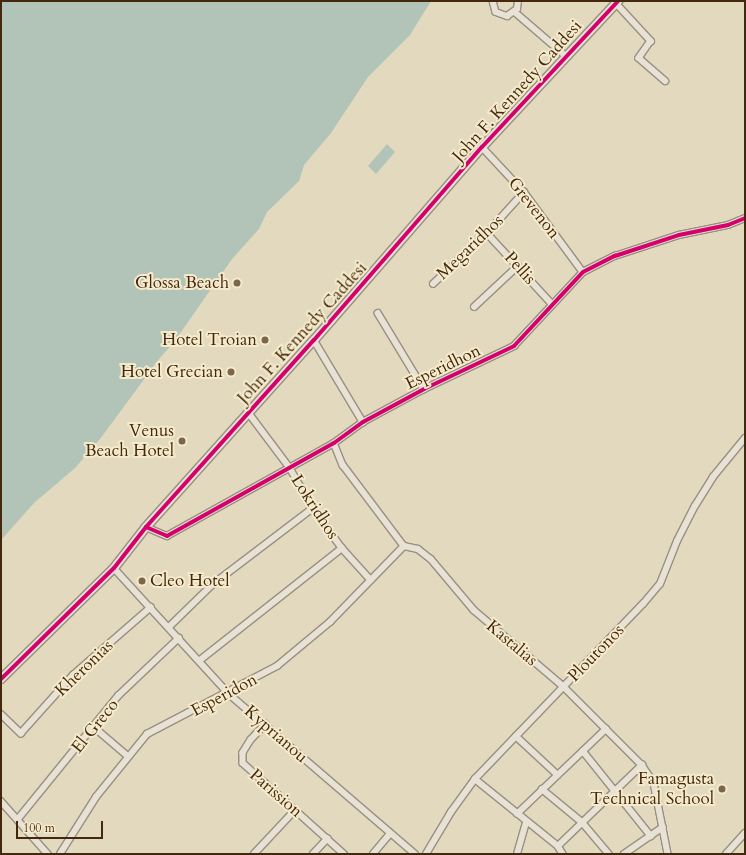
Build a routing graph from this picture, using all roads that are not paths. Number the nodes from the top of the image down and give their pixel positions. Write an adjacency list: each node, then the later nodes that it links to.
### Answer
1 (493, 1): 4 (street)
2 (518, 1): 4 (street)
3 (617, 2): 5 (street, John F. Kennedy Caddesi); 6 (street)
4 (515, 12): 5 (street)
5 (566, 56): 7 (street, John F. Kennedy Caddesi)
6 (665, 81)
7 (482, 147): 8 (street, Grevenon); 17 (street, John F. Kennedy Caddesi)
8 (524, 192): 10 (street, Megaridhos); 12 (street, Grevenon)
9 (745, 218): 12 (street, Esperidhon)
10 (487, 233): 11 (street, Pellis); 13 (street, Megaridhos)
11 (518, 266): 14 (street, Pellis); 15 (street)
12 (583, 272): 14 (street, Esperidhon)
13 (433, 284)
14 (552, 304): 18 (street, Esperidhon)
15 (474, 307)
16 (378, 313): 18 (street)
17 (314, 340): 19 (street, John F. Kennedy Caddesi); 20 (street)
18 (424, 389): 20 (street, Esperidhon)
19 (248, 412): 23 (street, Lokridhos); 25 (street, John F. Kennedy Caddesi)
20 (363, 422): 22 (street, Esperidhon)
21 (745, 438): 35 (street, Ploutonos)
22 (334, 443): 23 (street, Esperidhon); 26 (street)
23 (290, 468): 24 (street, Lokridhos); 25 (street, Esperidhon)
24 (313, 508): 27 (street, Lokridhos); 31 (street)
25 (146, 528): 28 (street, John F. Kennedy Caddesi)
26 (404, 546): 29 (street, Esperidon); 35 (street, Kastalias)
27 (342, 548): 29 (street, Lokridhos); 33 (street)
28 (114, 568): 30 (street, Kyprianou); 34 (street, John F. Kennedy Caddesi)
29 (371, 580): 36 (street, Esperidon)
30 (151, 607): 31 (street, Kyprianou); 37 (street, Kheronias)
31 (169, 627): 32 (street, Kyprianou)
32 (179, 638): 33 (street, Kyprianou); 39 (street, El Greco)
33 (199, 661): 36 (street, Kyprianou)
34 (1, 679)
35 (564, 687): 40 (street, Kastalias); 41 (street, Ploutonos)
36 (228, 693): 38 (street, Kyprianou); 43 (street, Esperidon)
37 (1, 714)
38 (266, 724): 50 (street, Parission); 57 (street, Kyprianou)
39 (94, 727): 43 (street); 52 (street, El Greco)
40 (606, 729): 42 (street); 44 (street, Kastalias)
41 (516, 736): 45 (street); 46 (street, Ploutonos)
42 (583, 751): 45 (street); 48 (street)
43 (128, 756): 62 (street, Esperidon)
44 (642, 765): 48 (street); 55 (street, Kastalias)
45 (558, 775): 47 (street)
46 (475, 779): 51 (street); 68 (street, Ploutonos)
47 (542, 789): 51 (street); 54 (street)
48 (615, 790): 54 (street); 58 (street)
49 (1, 800): 52 (street)
50 (295, 810): 59 (street, Parission); 63 (street)
51 (517, 814): 53 (street)
52 (18, 819): 61 (street)
53 (526, 822): 60 (street); 69 (street)
54 (582, 822): 60 (street); 71 (street)
55 (663, 827): 58 (street); 73 (street, Kastalias)
56 (745, 833): 74 (street)
57 (390, 834): 66 (street); 67 (street, Kyprianou)
58 (651, 836): 72 (street)
59 (327, 839): 64 (street); 65 (street, Parission)
60 (558, 846): 70 (street)
61 (48, 854)
62 (60, 854)
63 (254, 854)
64 (313, 854)
65 (344, 854)
66 (373, 854)
67 (415, 854)
68 (426, 854)
69 (517, 854)
70 (563, 854)
71 (609, 854)
72 (624, 854)
73 (668, 854)
74 (726, 854)

